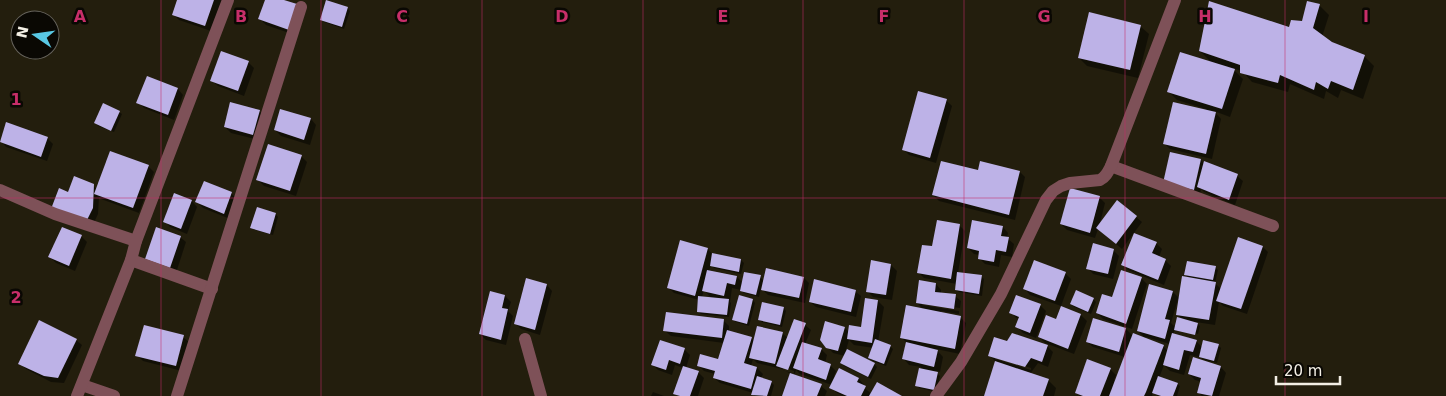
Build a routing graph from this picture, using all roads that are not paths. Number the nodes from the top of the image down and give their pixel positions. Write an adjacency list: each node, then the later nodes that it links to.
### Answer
1 (228, 0): 7 (street)
2 (1175, 0): 4 (street)
3 (301, 6): 9 (street)
4 (1111, 166): 6 (street); 15 (street)
5 (0, 190): 7 (street)
6 (1273, 226)
7 (136, 241): 8 (street)
8 (131, 260): 9 (street); 11 (street)
9 (212, 289): 13 (street)
10 (525, 339): 14 (street)
11 (80, 390): 12 (street)
12 (114, 396)
13 (177, 396)
14 (541, 396)
15 (936, 396)

